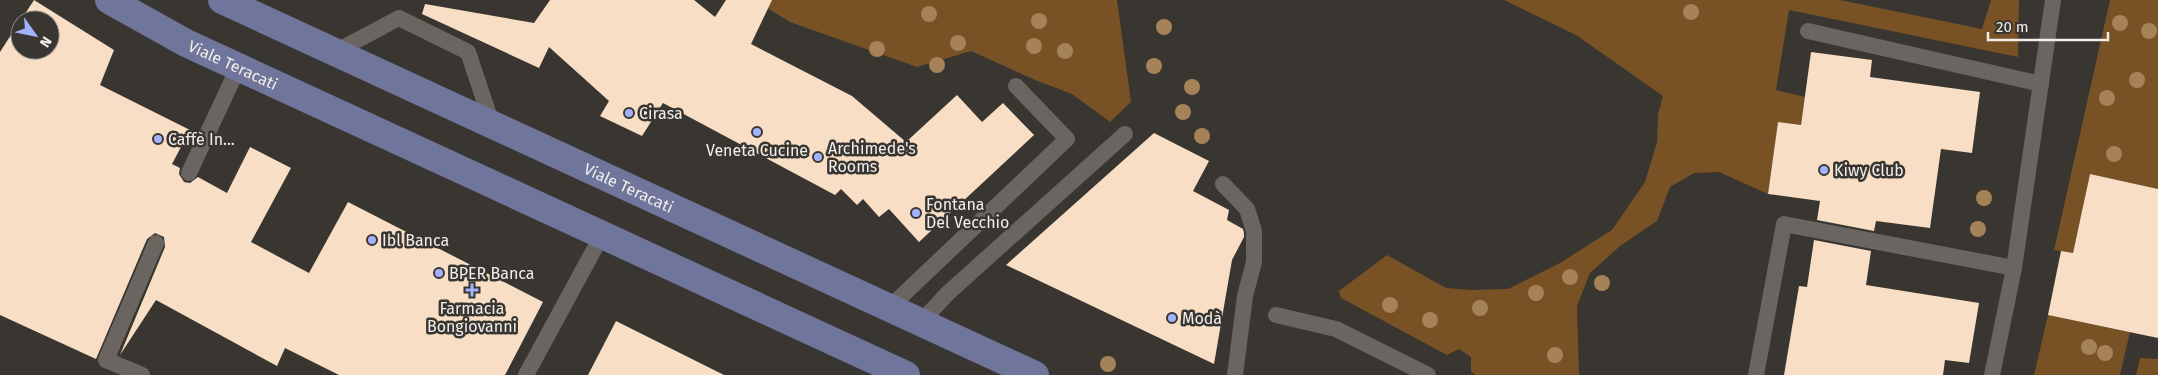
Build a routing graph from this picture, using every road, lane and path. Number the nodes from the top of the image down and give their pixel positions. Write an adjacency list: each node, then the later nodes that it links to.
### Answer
1 (108, 0): 6 (main road, Viale Teracati)
2 (222, 0): 5 (main road, Viale Teracati)
3 (2053, 0): 7 (lane)
4 (1808, 31): 7 (lane)
5 (335, 52): 9 (main road, Viale Teracati); 9 (lane)
6 (240, 66): 11 (lane); 13 (main road, Viale Teracati)
7 (2041, 84): 15 (lane)
8 (1016, 86): 16 (lane)
9 (492, 124): 16 (main road, Viale Teracati)
10 (1125, 134): 18 (lane)
11 (189, 173)
12 (1223, 184): 23 (lane)
13 (602, 235): 20 (lane); 21 (main road, Viale Teracati)
14 (156, 243): 19 (lane)
15 (2014, 268): 25 (lane); 26 (lane)
16 (889, 308): 18 (main road, Viale Teracati)
17 (1276, 315): 24 (lane)
18 (921, 322): 22 (main road, Viale Teracati)
19 (142, 375)
20 (526, 375)
21 (906, 375)
22 (1035, 375)
23 (1235, 375)
24 (1428, 375)
25 (1756, 375)
26 (1992, 375)

